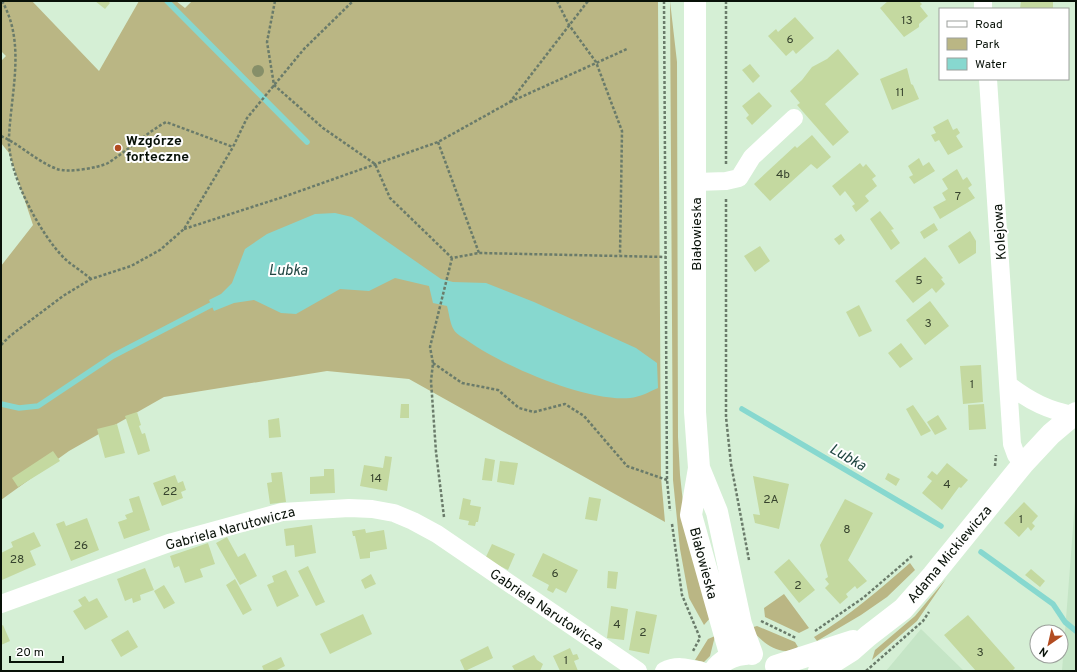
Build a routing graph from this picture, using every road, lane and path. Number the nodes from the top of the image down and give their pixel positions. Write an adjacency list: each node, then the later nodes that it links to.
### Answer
1 (2, 1): 17 (path)
2 (275, 1): 13 (path)
3 (353, 1): 13 (path)
4 (557, 1): 9 (path)
5 (588, 1): 9 (path)
6 (664, 1): 26 (path)
7 (695, 1): 22 (main road, Białowieska)
8 (726, 1): 21 (path)
9 (569, 25): 11 (path); 14 (path)
10 (628, 49): 11 (path)
11 (596, 62): 14 (path); 25 (path)
12 (988, 80): 31 (street, Kolejowa)
13 (274, 85): 19 (path); 20 (path)
14 (510, 102): 18 (path)
15 (794, 118): 21 (street)
16 (1, 136): 17 (path)
17 (8, 139): 19 (path); 28 (path)
18 (438, 142): 20 (path); 24 (path)
19 (232, 147): 23 (path)
20 (374, 164): 23 (path); 27 (path)
21 (726, 181): 22 (street); 40 (path)
22 (696, 182): 35 (main road, Białowieska)
23 (184, 229): 28 (path)
24 (479, 253): 25 (path); 27 (path)
25 (620, 255): 26 (path)
26 (666, 257): 37 (path)
27 (452, 258): 30 (path)
28 (91, 279): 29 (path)
29 (1, 345)
30 (433, 363): 37 (path); 38 (path)
31 (1010, 386): 32 (street); 34 (street, Kolejowa)
32 (1075, 414): 34 (main road, Adama Mickiewicza)
33 (996, 453): 36 (path)
34 (1024, 464): 44 (main road, Adama Mickiewicza)
35 (699, 468): 46 (main road, Białowieska); 47 (main road, Białowieska)
36 (994, 469)
37 (667, 480): 48 (path)
38 (437, 534): 41 (street, Gabriela Narutowicza); 50 (street, Gabriela Narutowicza)
39 (912, 556): 43 (path)
40 (749, 561)
41 (1, 604)
42 (759, 614): 45 (path)
43 (812, 633)
44 (868, 636): 49 (main road, Adama Mickiewicza); 54 (main road, Adama Mickiewicza)
45 (800, 640)
46 (752, 654): 47 (main road); 49 (main road)
47 (731, 657): 53 (main road)
48 (684, 667): 51 (street); 52 (street)
49 (778, 668)
50 (638, 671)
51 (664, 671)
52 (702, 671)
53 (714, 671)
54 (819, 671)

